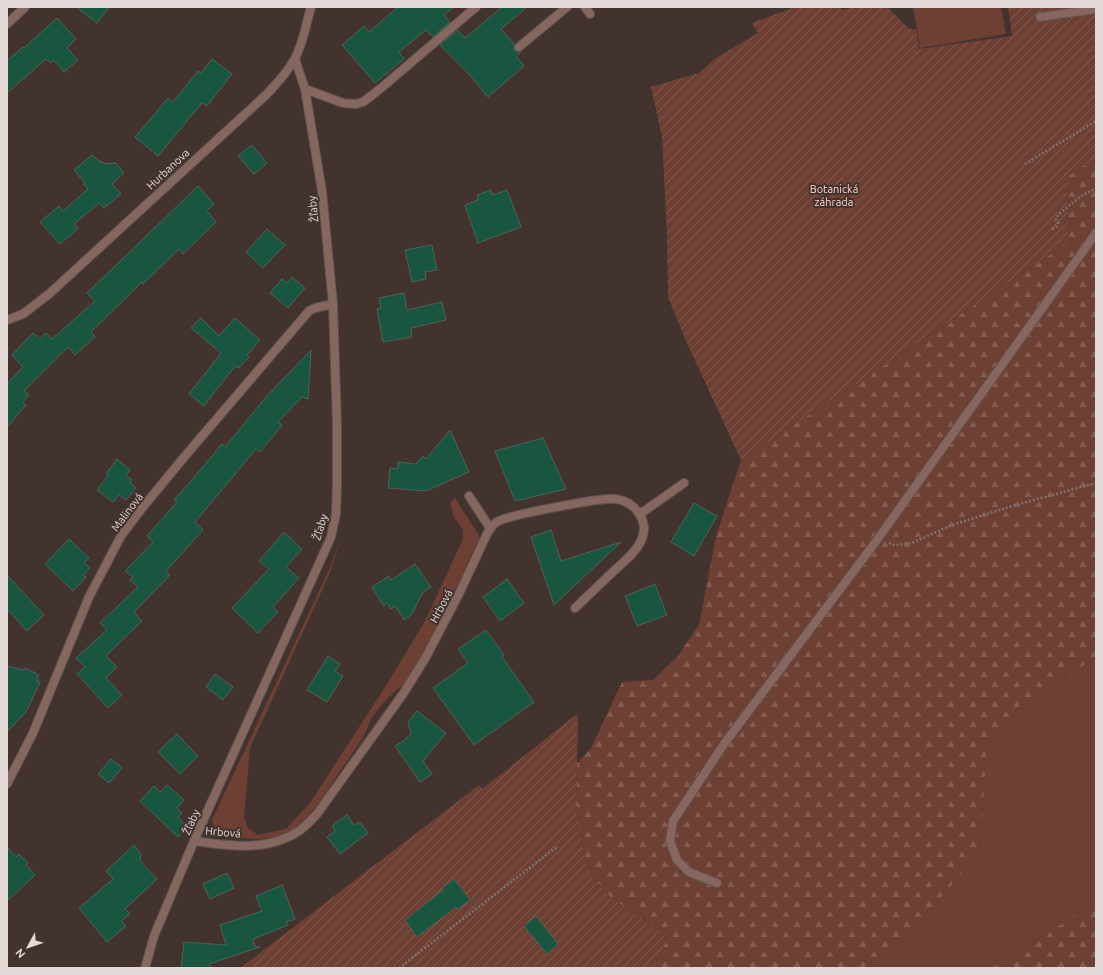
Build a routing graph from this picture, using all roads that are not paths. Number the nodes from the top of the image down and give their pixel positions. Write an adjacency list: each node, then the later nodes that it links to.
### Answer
1 (25, 7): 9 (street)
2 (311, 7): 11 (street, Hurbanova)
3 (476, 7): 12 (street)
4 (567, 7): 10 (street)
5 (585, 7): 7 (street)
6 (1096, 9): 8 (street)
7 (590, 14)
8 (1040, 16)
9 (7, 24)
10 (519, 47)
11 (294, 59): 12 (street, Žľaby); 15 (street, Hurbanova)
12 (305, 89): 14 (street, Žľaby)
13 (1096, 233): 23 (street)
14 (333, 304): 21 (street, Malinová); 22 (street, Žľaby)
15 (7, 320)
16 (684, 483): 18 (street)
17 (469, 496): 19 (street)
18 (640, 514): 19 (street); 20 (street)
19 (490, 528): 22 (street, Hrbová)
20 (575, 608)
21 (7, 784)
22 (194, 841): 24 (street, Žľaby)
23 (717, 883)
24 (145, 968)

